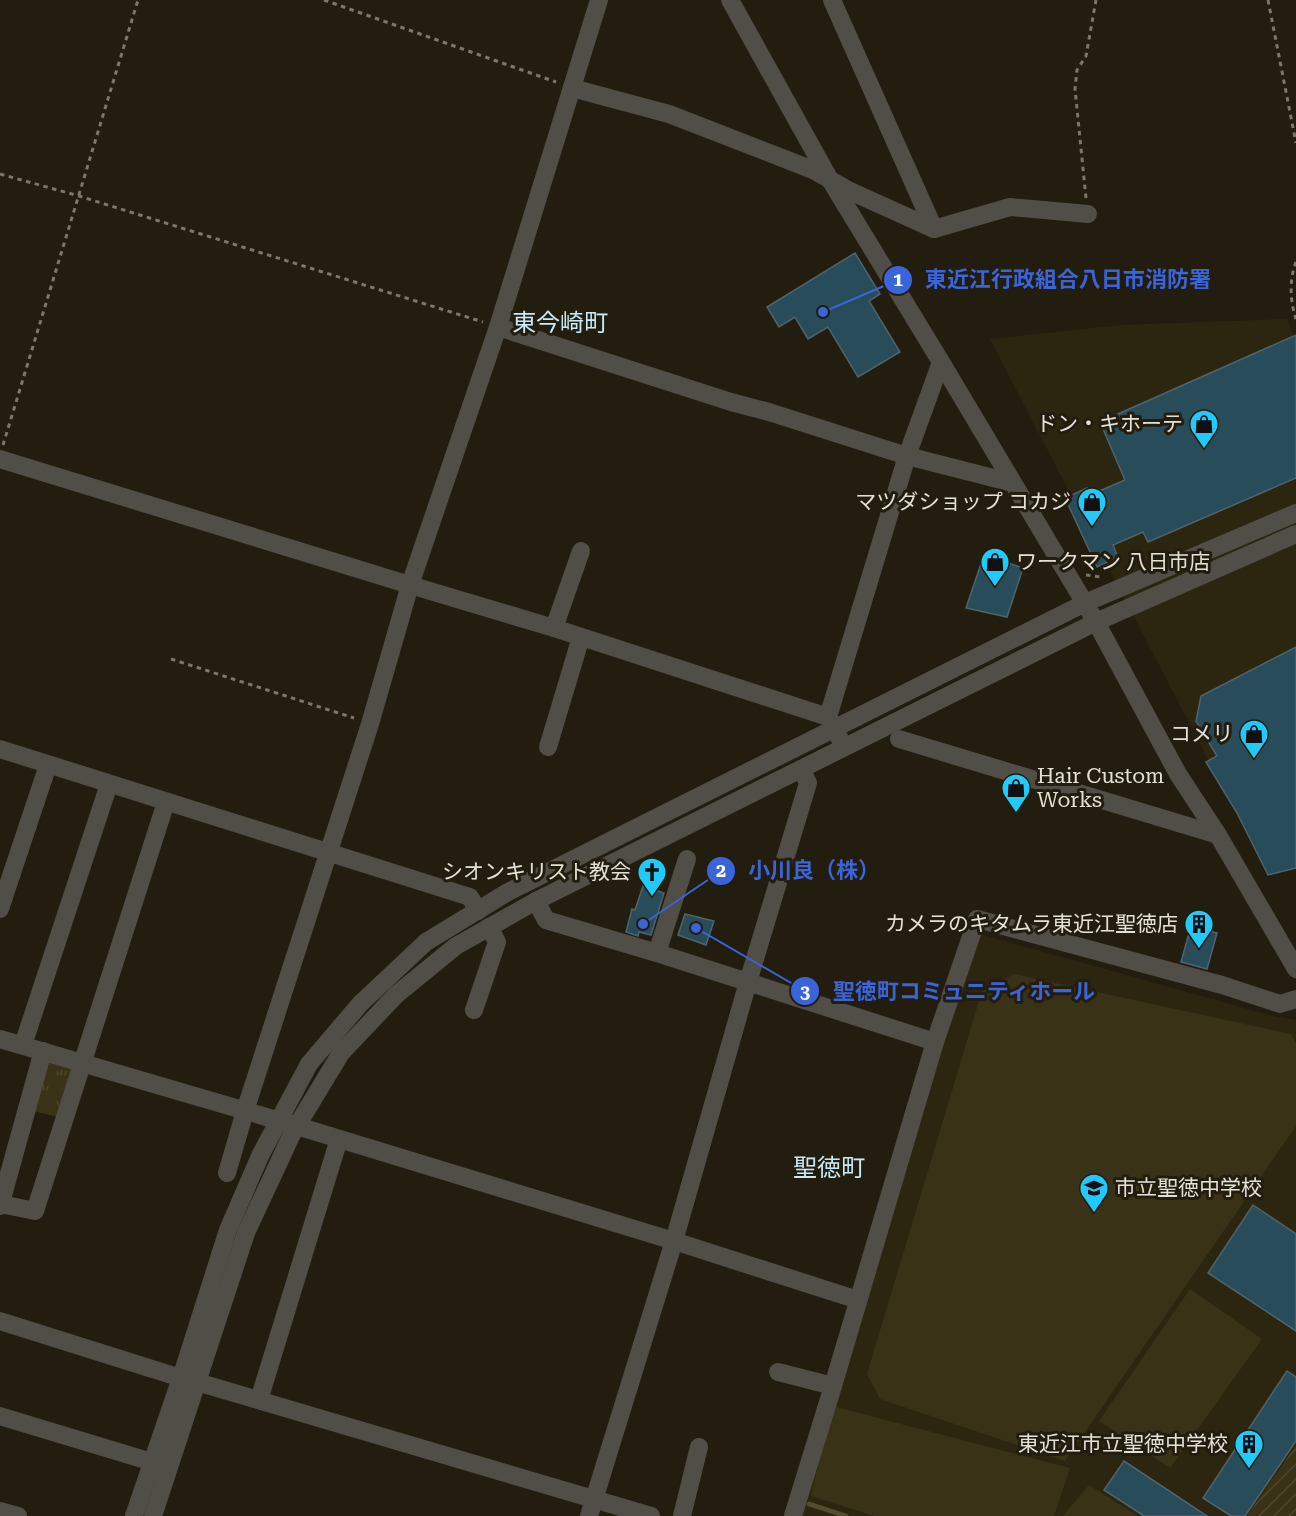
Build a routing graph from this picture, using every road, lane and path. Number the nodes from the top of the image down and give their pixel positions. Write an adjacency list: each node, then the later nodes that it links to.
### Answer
1 (138, 0): 12 (path)
2 (324, 0): 8 (path)
3 (599, 0): 8 (street)
4 (730, 0): 11 (street)
5 (832, 0): 14 (street)
6 (1096, 0): 13 (path)
7 (1269, 0): 9 (path)
8 (572, 88): 11 (street); 17 (street)
9 (1296, 143)
10 (0, 174): 12 (path)
11 (829, 178): 14 (street); 18 (street)
12 (79, 196): 17 (path); 19 (path)
13 (1088, 214): 14 (street)
14 (934, 229)
15 (1296, 262): 16 (path)
16 (1296, 319)
17 (498, 327): 20 (street); 27 (street)
18 (941, 362): 20 (street); 21 (street)
19 (2, 452): 27 (street)
20 (907, 456): 21 (street); 33 (street)
21 (1013, 483): 28 (street)
22 (1296, 513): 28 (street)
23 (1296, 534): 29 (street)
24 (581, 551): 30 (street)
25 (1085, 574): 26 (path)
26 (1103, 578)
27 (410, 585): 30 (street); 34 (street)
28 (1085, 603): 29 (street); 33 (street)
29 (1096, 622): 37 (street); 43 (street)
30 (554, 628): 31 (street)
31 (581, 637): 33 (street); 36 (street)
32 (171, 659): 34 (path)
33 (831, 723): 37 (street); 48 (street)
34 (370, 724): 44 (street)
35 (900, 739): 43 (street)
36 (548, 747)
37 (844, 748): 40 (street)
38 (0, 749): 39 (street)
39 (48, 765): 41 (street); 47 (street)
40 (801, 769): 46 (street); 52 (street)
41 (109, 784): 42 (street); 57 (street)
42 (166, 802): 44 (street); 59 (street)
43 (1218, 835): 51 (street)
44 (328, 853): 48 (street); 60 (street)
45 (687, 859): 50 (street)
46 (536, 901): 49 (street); 50 (street)
47 (0, 909)
48 (478, 911): 61 (street)
49 (489, 927): 54 (street); 62 (street)
50 (657, 953): 52 (street)
51 (1296, 969)
52 (748, 982): 56 (street); 66 (street)
53 (1296, 999): 56 (street)
54 (474, 1010)
55 (0, 1039): 57 (street)
56 (935, 1041): 67 (street)
57 (23, 1045): 58 (street)
58 (42, 1051): 59 (street); 65 (street)
59 (83, 1063): 60 (street); 65 (street)
60 (245, 1112): 61 (street); 64 (street)
61 (279, 1120): 62 (street); 70 (street)
62 (297, 1126): 63 (street); 70 (street)
63 (339, 1140): 66 (street); 72 (street)
64 (227, 1173)
65 (0, 1205)
66 (674, 1241): 67 (street); 76 (street)
67 (858, 1300): 71 (street)
68 (0, 1321): 70 (street)
69 (778, 1372): 71 (street)
70 (189, 1380): 72 (street); 75 (street); 80 (street)
71 (833, 1386): 83 (street)
72 (259, 1400): 76 (street)
73 (0, 1416): 75 (street)
74 (699, 1448): 82 (street)
75 (152, 1462): 79 (street)
76 (591, 1508): 81 (street)
77 (0, 1511): 78 (street)
78 (18, 1516)
79 (134, 1516)
80 (153, 1516)
81 (651, 1516)
82 (682, 1516)
83 (793, 1516)

